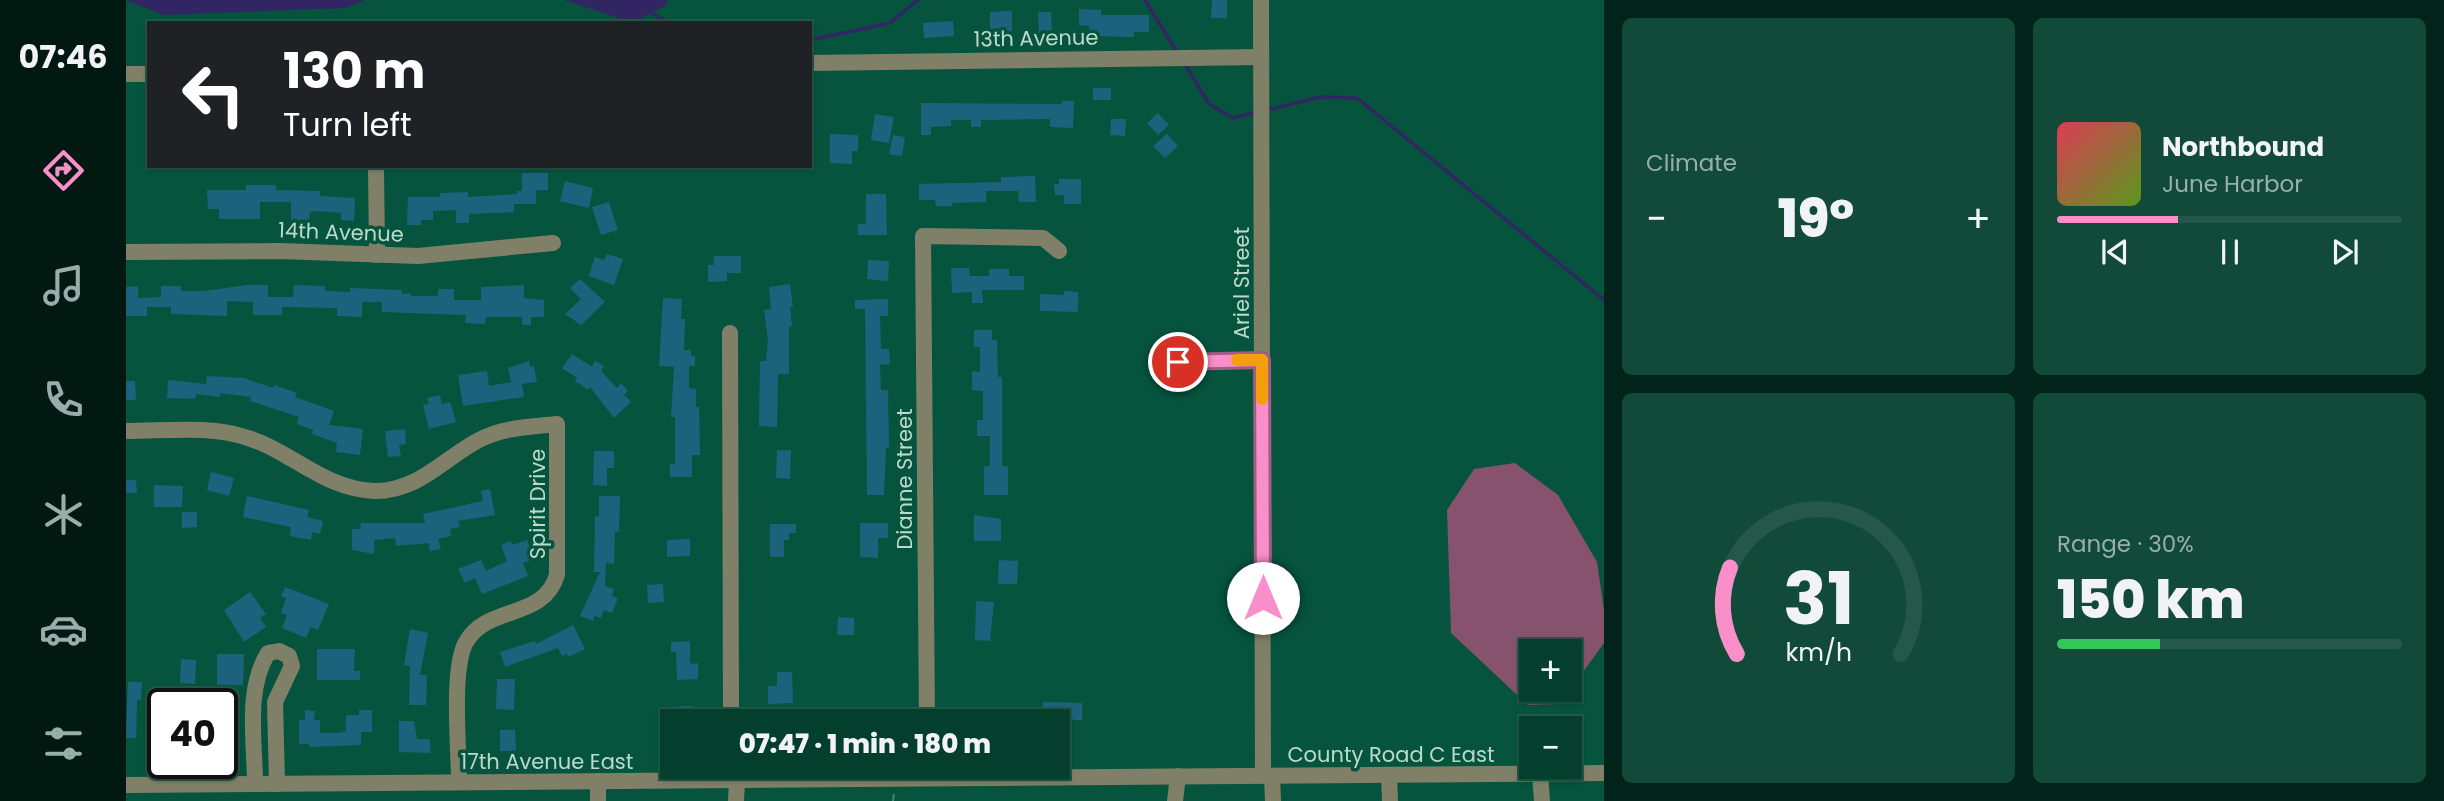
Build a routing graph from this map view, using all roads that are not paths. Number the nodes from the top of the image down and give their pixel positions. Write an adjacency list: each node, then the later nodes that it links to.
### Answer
1 (1261, 0): 2 (street, Ariel Street)
2 (1261, 57): 3 (street, 13th Avenue); 12 (street, Ariel Street)
3 (812, 63)
4 (126, 74): 5 (street)
5 (147, 74)
6 (376, 168): 10 (street)
7 (553, 243): 10 (street, 14th Avenue)
8 (1059, 250): 16 (street, Dianne Street)
9 (126, 251): 10 (street, 14th Avenue)
10 (377, 256)
11 (730, 333): 15 (street)
12 (1262, 360): 13 (street); 23 (street, Ariel Street)
13 (1178, 362)
14 (126, 431): 28 (street, Spirit Drive)
15 (731, 709)
16 (927, 709)
17 (1070, 774): 22 (street, 17th Avenue East)
18 (1519, 774): 21 (street, County Road C East)
19 (1582, 774): 20 (street, County Road C East)
20 (1604, 774)
21 (1389, 775): 23 (street, County Road C East); 36 (street)
22 (1178, 776): 23 (street, 17th Avenue East); 34 (street)
23 (1268, 776): 35 (street, Ariel Street)
24 (660, 778): 27 (street, 17th Avenue East)
25 (733, 779): 33 (street)
26 (1540, 779): 37 (street)
27 (598, 781): 28 (street, 17th Avenue East); 32 (street)
28 (459, 782): 30 (street, 17th Avenue East)
29 (256, 784): 30 (street, 17th Avenue East); 30 (street); 31 (street, 17th Avenue East)
30 (277, 784)
31 (126, 785)
32 (598, 801)
33 (736, 801)
34 (1175, 801)
35 (1273, 801)
36 (1390, 801)
37 (1542, 801)

